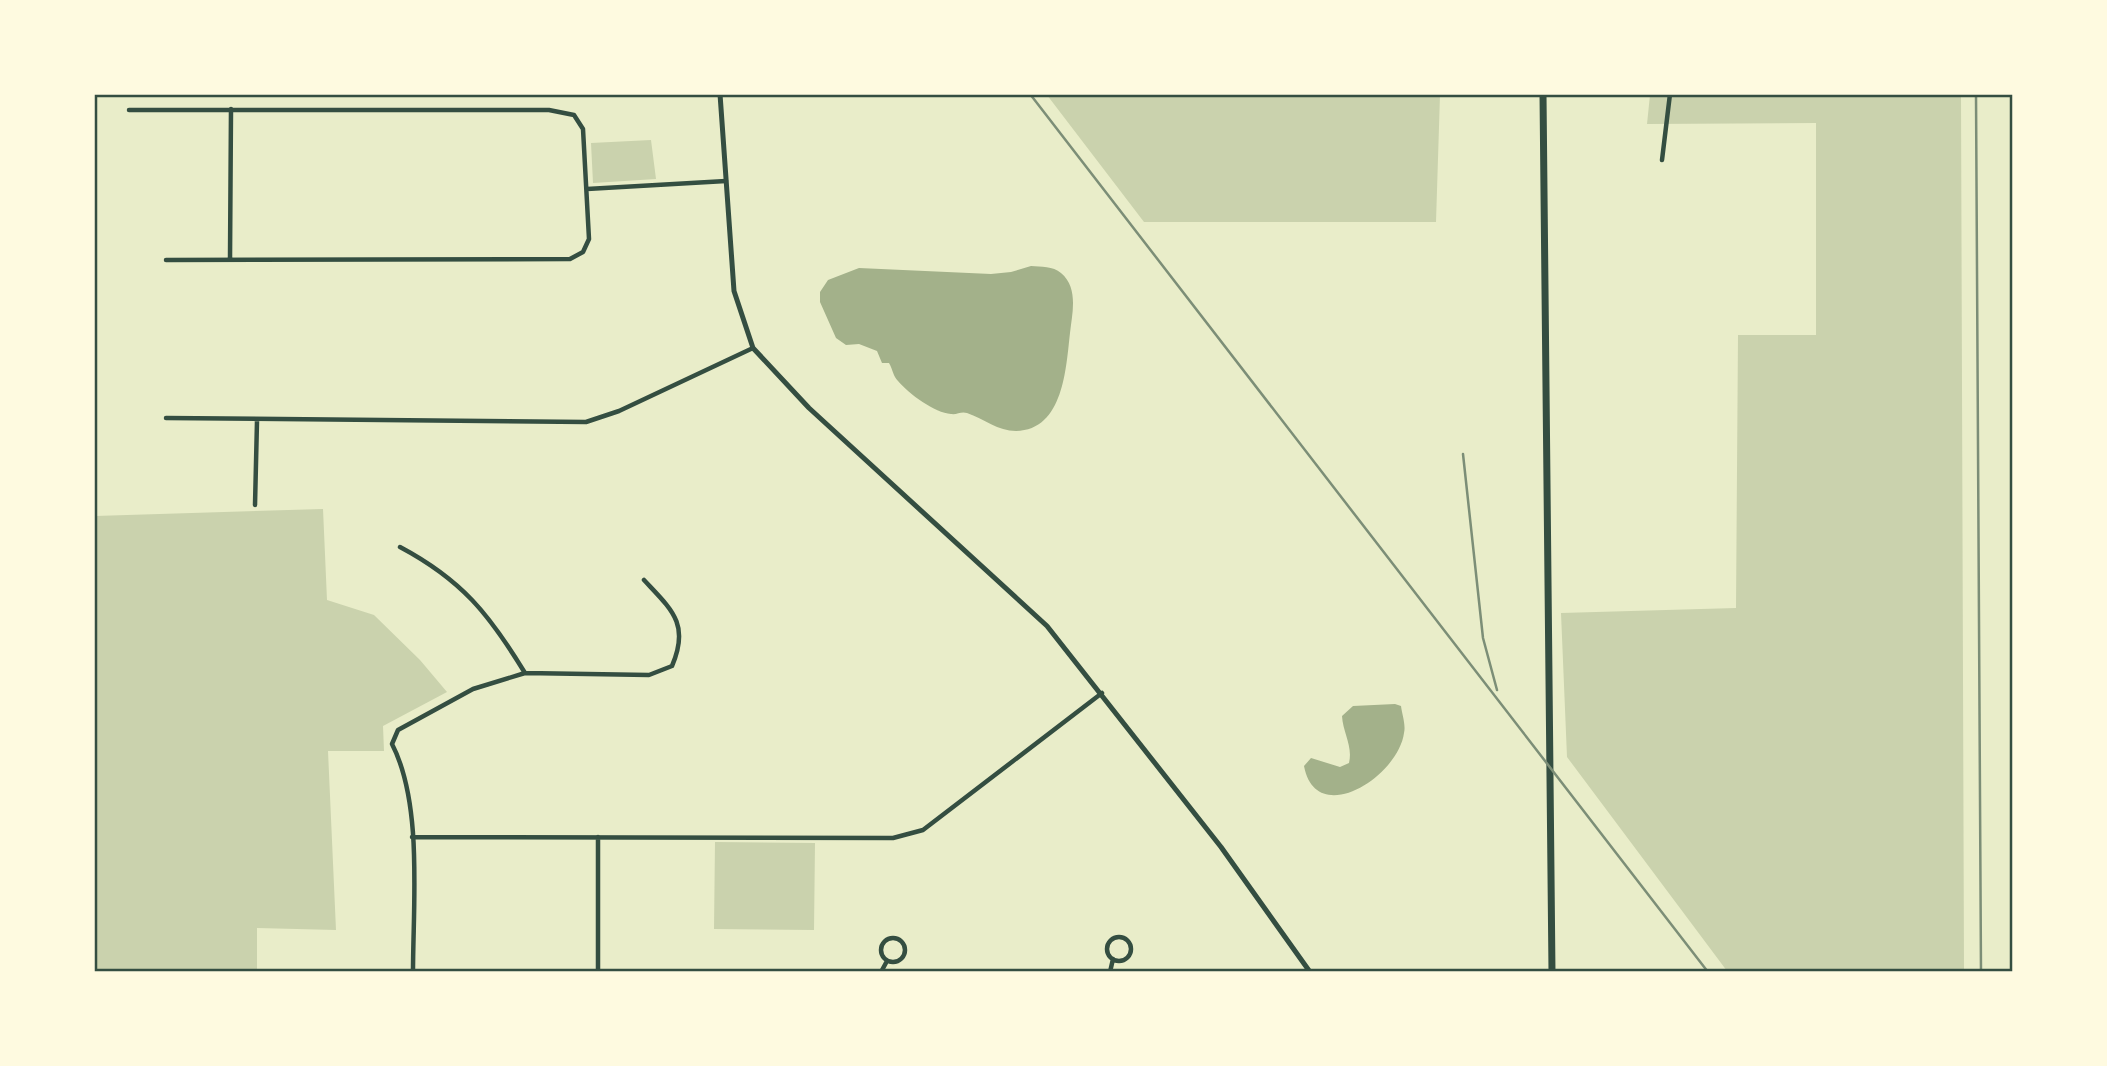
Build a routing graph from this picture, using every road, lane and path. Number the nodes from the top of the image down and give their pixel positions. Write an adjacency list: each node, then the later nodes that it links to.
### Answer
1 (720, 94): 7 (street)
2 (1544, 94): 28 (highway)
3 (1671, 94): 6 (street)
4 (230, 109): 5 (street); 8 (street); 10 (street)
5 (128, 110)
6 (1662, 160)
7 (726, 181): 8 (street); 11 (street)
8 (587, 189): 10 (street)
9 (166, 260): 10 (street)
10 (230, 260)
11 (753, 348): 13 (street); 18 (street)
12 (166, 418): 13 (street)
13 (257, 421): 14 (street)
14 (255, 505)
15 (400, 547): 17 (street)
16 (644, 580): 17 (street)
17 (524, 673): 19 (street)
18 (1101, 693): 20 (street); 27 (street)
19 (412, 836): 20 (street); 23 (street)
20 (598, 836): 24 (street)
21 (1113, 959): 21 (street); 26 (street)
22 (887, 961): 22 (street); 25 (street)
23 (413, 971)
24 (598, 971)
25 (881, 971)
26 (1110, 971)
27 (1310, 971)
28 (1552, 971)

